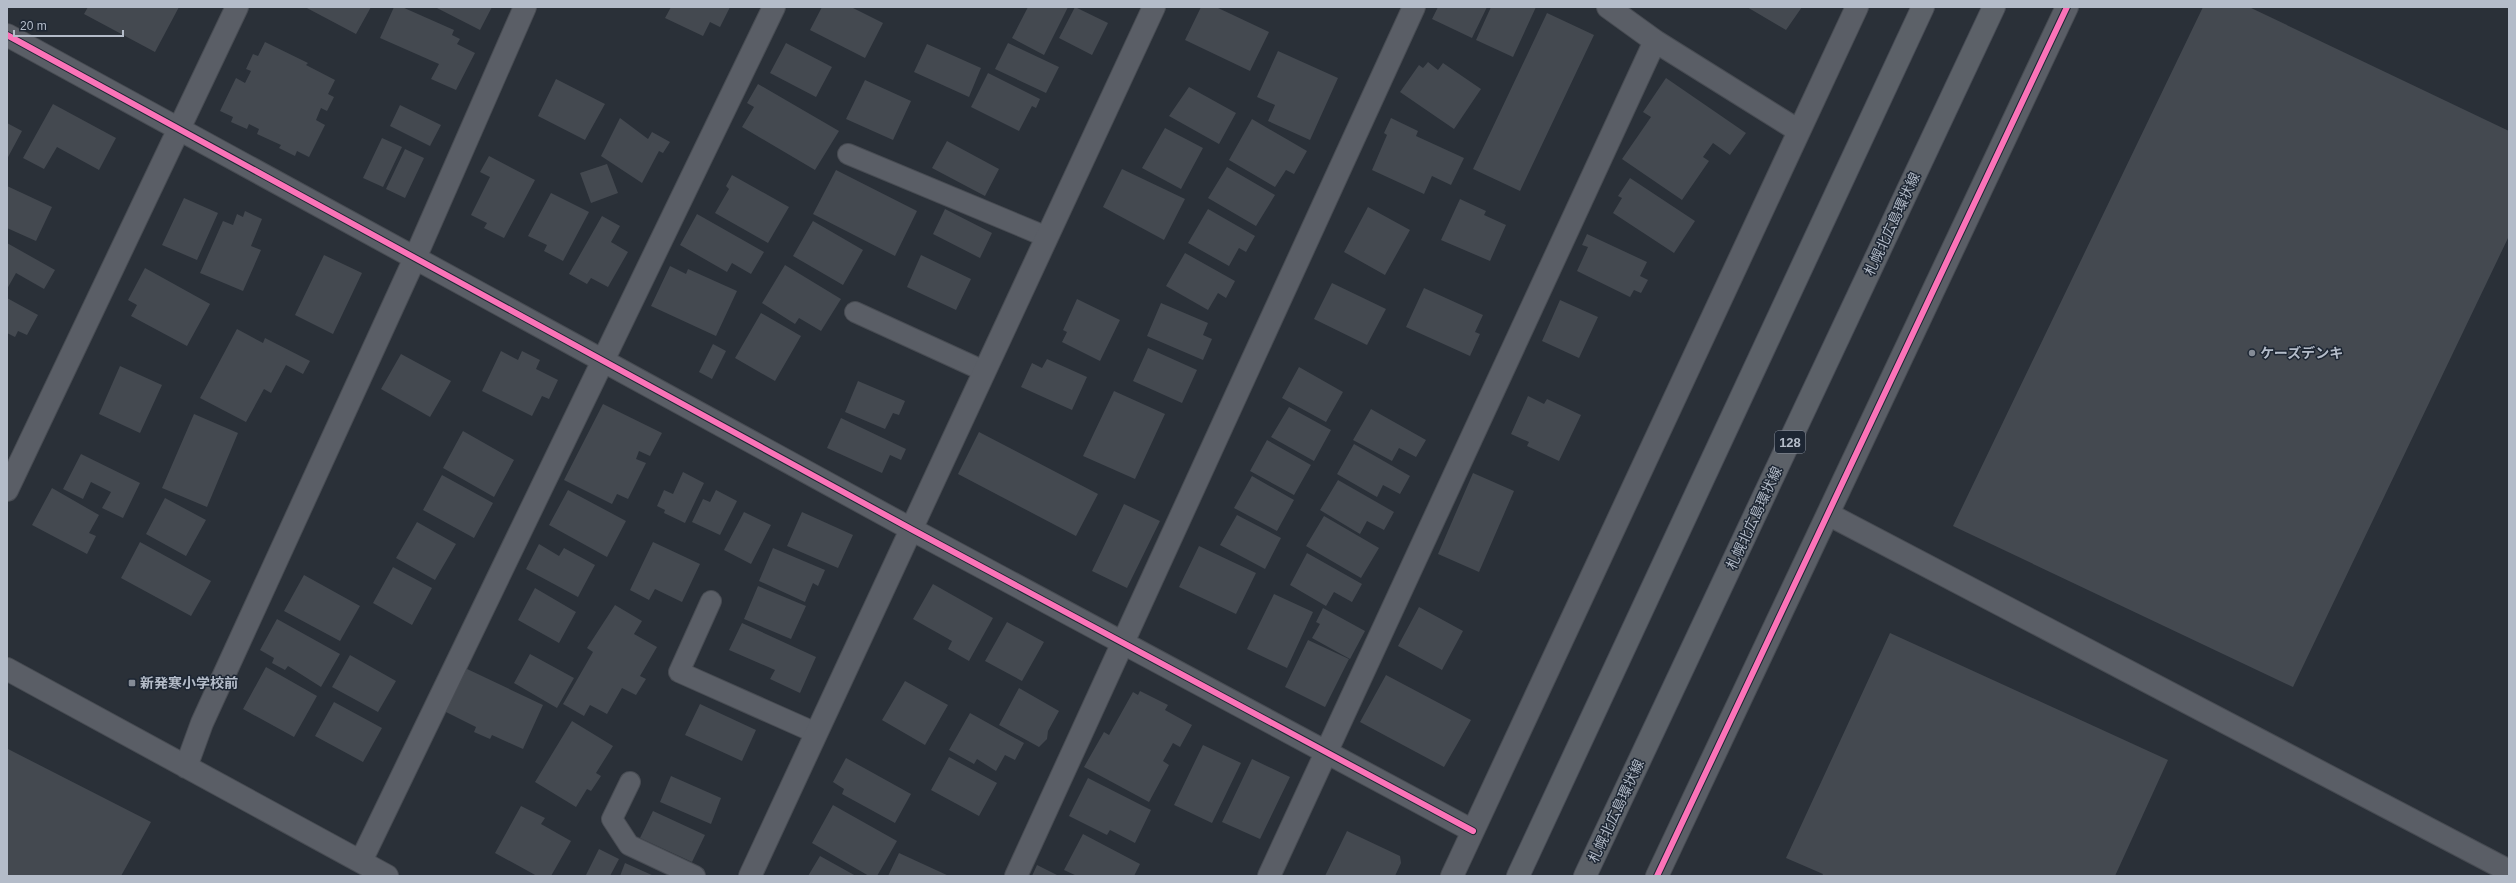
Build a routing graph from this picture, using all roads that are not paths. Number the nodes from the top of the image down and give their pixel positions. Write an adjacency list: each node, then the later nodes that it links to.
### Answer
1 (237, 7): 13 (street)
2 (525, 7): 17 (street)
3 (774, 7): 19 (street)
4 (1154, 7): 16 (street)
5 (1414, 7): 25 (street)
6 (1608, 7): 12 (street)
7 (1857, 7): 14 (street)
8 (1923, 7): 40 (main road)
9 (1994, 7): 41 (main road, 札幌北広島環状線 / 128)
10 (2067, 7): 22 (street)
11 (7, 35): 13 (street)
12 (1655, 41): 14 (street); 28 (street)
13 (179, 129): 17 (street); 21 (street)
14 (1799, 131): 31 (street)
15 (848, 154): 16 (lane)
16 (1047, 237): 20 (street)
17 (415, 258): 19 (street); 29 (street)
18 (855, 312): 20 (lane)
19 (602, 361): 23 (street); 32 (street)
20 (984, 371): 23 (street)
21 (7, 490)
22 (1828, 514): 33 (street); 42 (street)
23 (910, 529): 25 (street); 27 (street)
24 (711, 601): 27 (lane)
25 (1122, 643): 28 (street); 37 (street)
26 (7, 670): 29 (street)
27 (816, 733): 36 (street)
28 (1325, 752): 31 (street); 38 (street)
29 (186, 767): 32 (street)
30 (630, 782): 35 (lane)
31 (1473, 831): 39 (street)
32 (361, 861): 34 (street)
33 (2509, 871)
34 (387, 876)
35 (695, 876)
36 (750, 876)
37 (1016, 876)
38 (1269, 876)
39 (1452, 876)
40 (1518, 876)
41 (1585, 876)
42 (1657, 876)

